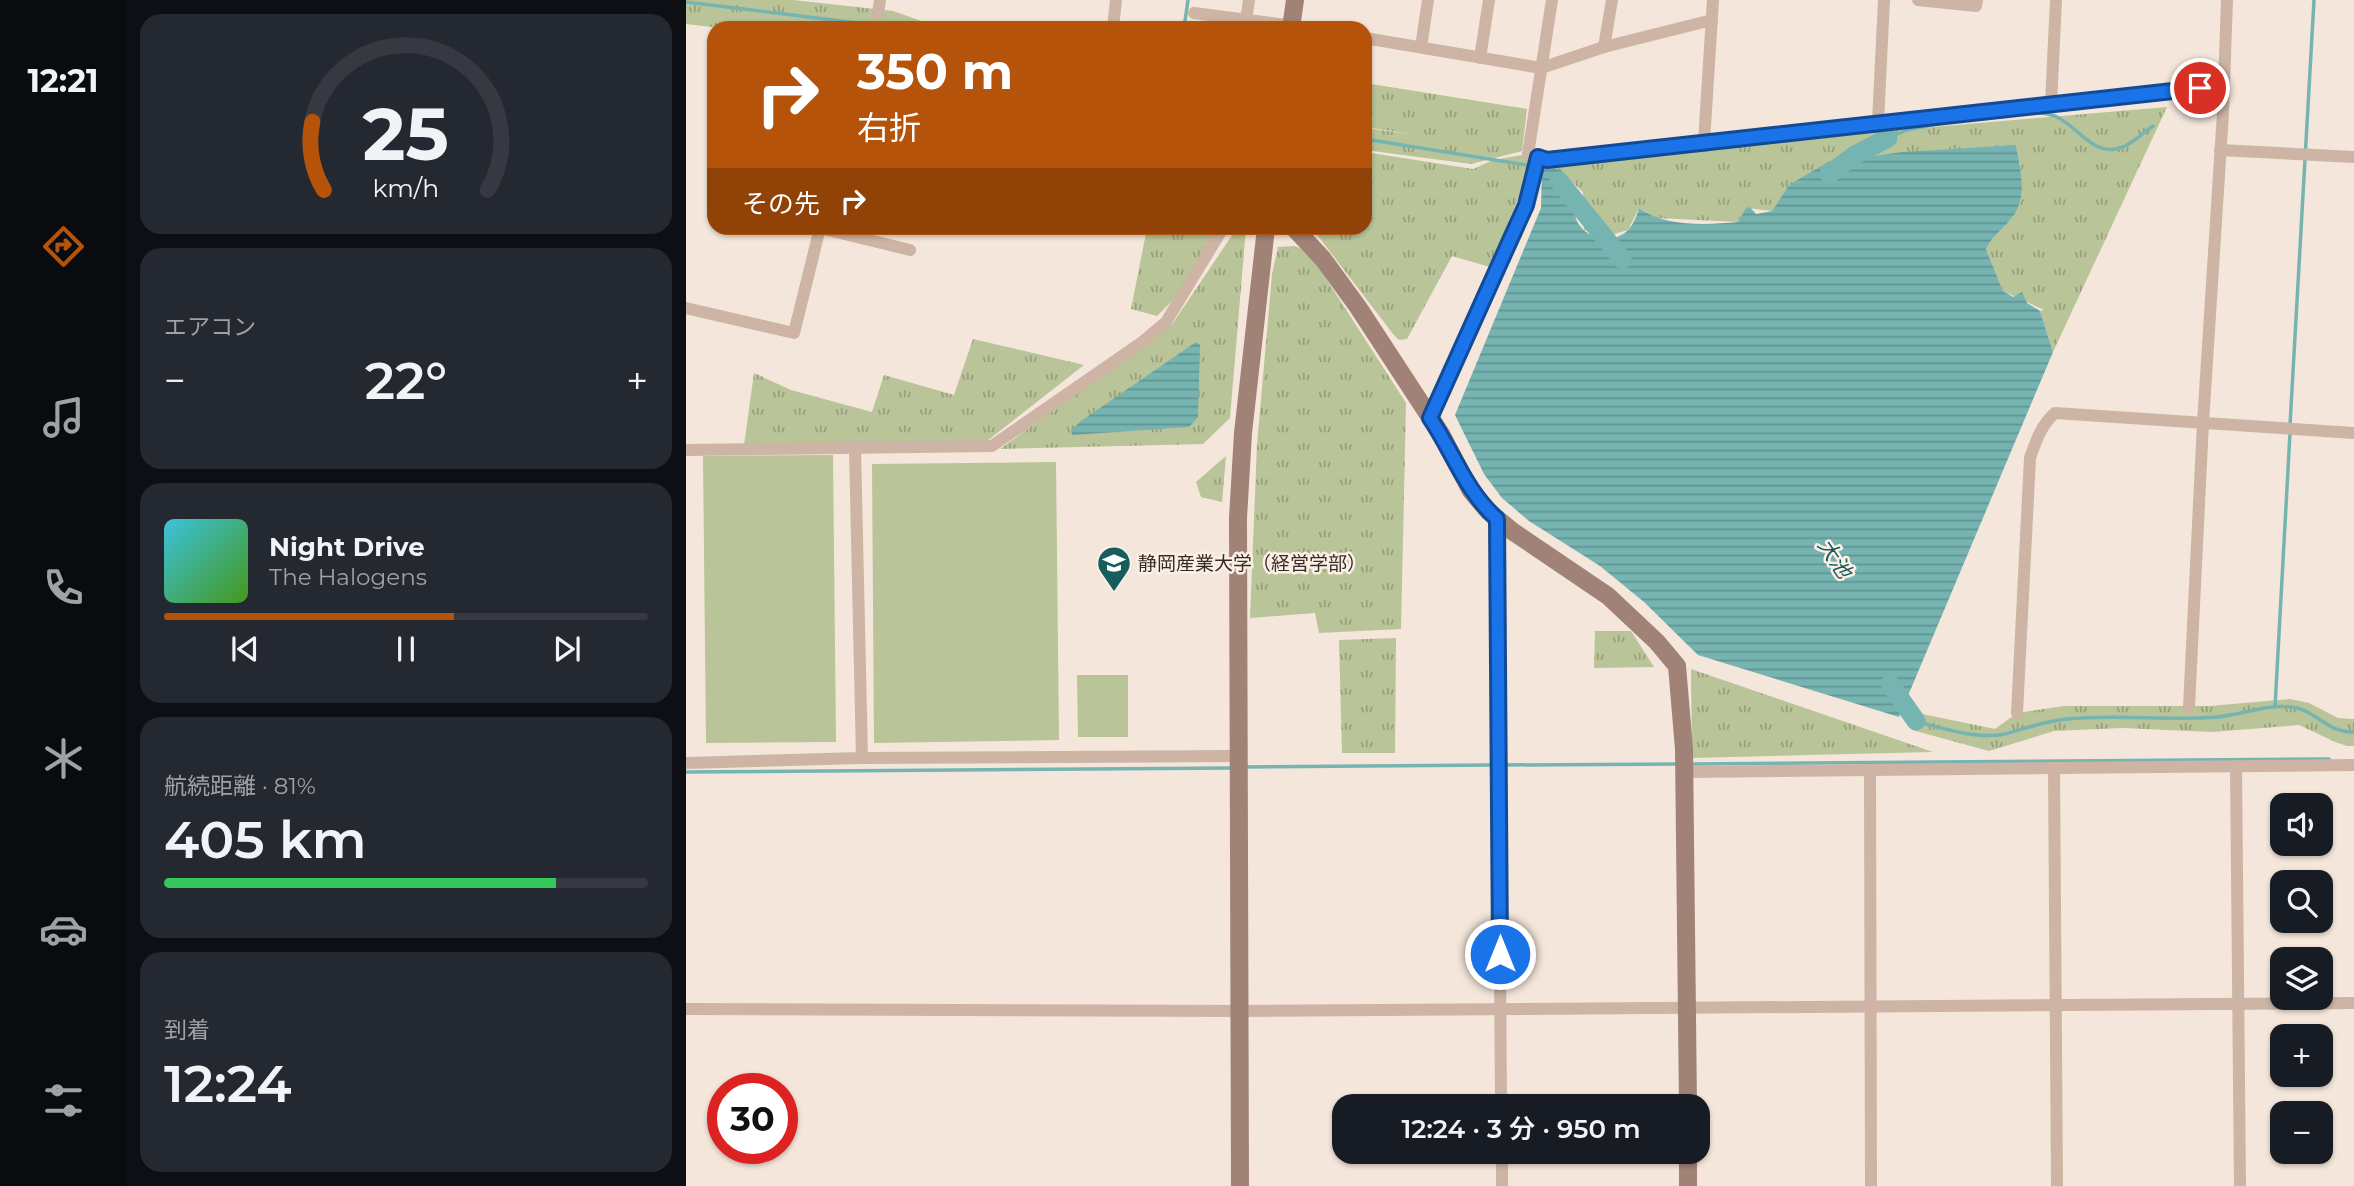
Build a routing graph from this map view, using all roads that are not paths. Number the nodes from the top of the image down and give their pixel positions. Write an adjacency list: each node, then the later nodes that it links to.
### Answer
1 (880, 0): 16 (street)
2 (1116, 0): 19 (street)
3 (1249, 0): 17 (street)
4 (1295, 0): 21 (street)
5 (1429, 0): 23 (street)
6 (1489, 0): 25 (street)
7 (1552, 0): 26 (street)
8 (1612, 0): 24 (street)
9 (1713, 0): 18 (street)
10 (1884, 0): 29 (street)
11 (1918, 0): 12 (street)
12 (1976, 0)
13 (2056, 0): 28 (street)
14 (2227, 0): 27 (street)
15 (1194, 13): 17 (street)
16 (878, 14)
17 (1246, 19): 20 (street)
18 (1712, 20): 24 (street); 30 (street)
19 (1114, 21)
20 (1259, 21)
21 (1297, 21)
22 (1372, 39): 23 (street)
23 (1421, 47): 25 (street)
24 (1604, 47): 26 (street)
25 (1480, 58): 26 (street)
26 (1541, 68): 32 (street)
27 (2224, 85): 28 (street); 31 (street)
28 (2051, 103): 29 (street)
29 (1878, 122): 30 (street)
30 (1704, 142): 32 (street)
31 (2220, 150): 33 (street); 42 (street)
32 (1538, 157): 41 (street)
33 (2354, 157)
34 (818, 235): 40 (street)
35 (849, 235): 39 (street)
36 (1219, 235): 44 (street)
37 (1265, 235): 49 (street)
38 (1301, 235): 41 (street)
39 (910, 250)
40 (686, 308)
41 (1430, 418): 46 (street)
42 (2203, 423): 43 (street); 47 (street); 48 (street)
43 (2354, 433)
44 (855, 449): 45 (street); 50 (street)
45 (686, 450)
46 (1497, 519): 56 (street); 60 (street)
47 (2189, 707)
48 (2017, 713)
49 (1238, 756): 50 (street); 64 (street)
50 (862, 758): 51 (street)
51 (686, 763)
52 (2354, 765): 53 (street)
53 (2236, 766): 54 (street); 58 (street)
54 (2054, 768): 55 (street); 59 (street)
55 (1870, 770): 56 (street); 62 (street)
56 (1685, 772): 61 (street)
57 (2354, 1003): 58 (street)
58 (2238, 1004): 59 (street); 74 (street)
59 (2056, 1006): 62 (street); 73 (street)
60 (1501, 1008): 61 (street); 64 (street); 65 (street)
61 (1686, 1008): 62 (street); 66 (street)
62 (1872, 1008): 72 (street)
63 (686, 1009): 64 (street)
64 (1240, 1011): 69 (street)
65 (1501, 1094)
66 (1688, 1094)
67 (1502, 1164): 70 (street)
68 (1688, 1164): 71 (street)
69 (1240, 1186)
70 (1502, 1186)
71 (1689, 1186)
72 (1871, 1186)
73 (2057, 1186)
74 (2240, 1186)

